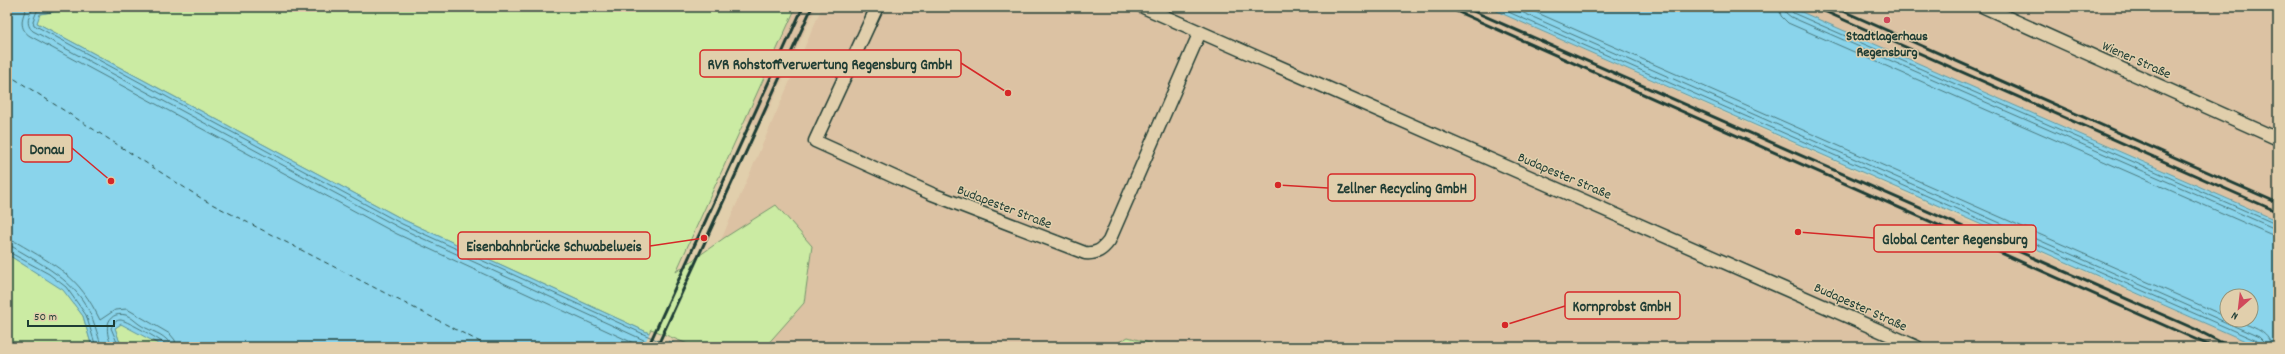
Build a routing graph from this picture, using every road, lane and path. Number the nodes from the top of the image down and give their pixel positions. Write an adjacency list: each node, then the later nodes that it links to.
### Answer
1 (877, 7): 4 (street, Budapester Straße)
2 (1143, 7): 4 (street, Budapester Straße)
3 (1984, 7): 5 (street, Wiener Straße)
4 (1200, 32): 6 (street, Budapester Straße)
5 (2278, 139)
6 (1917, 347)

